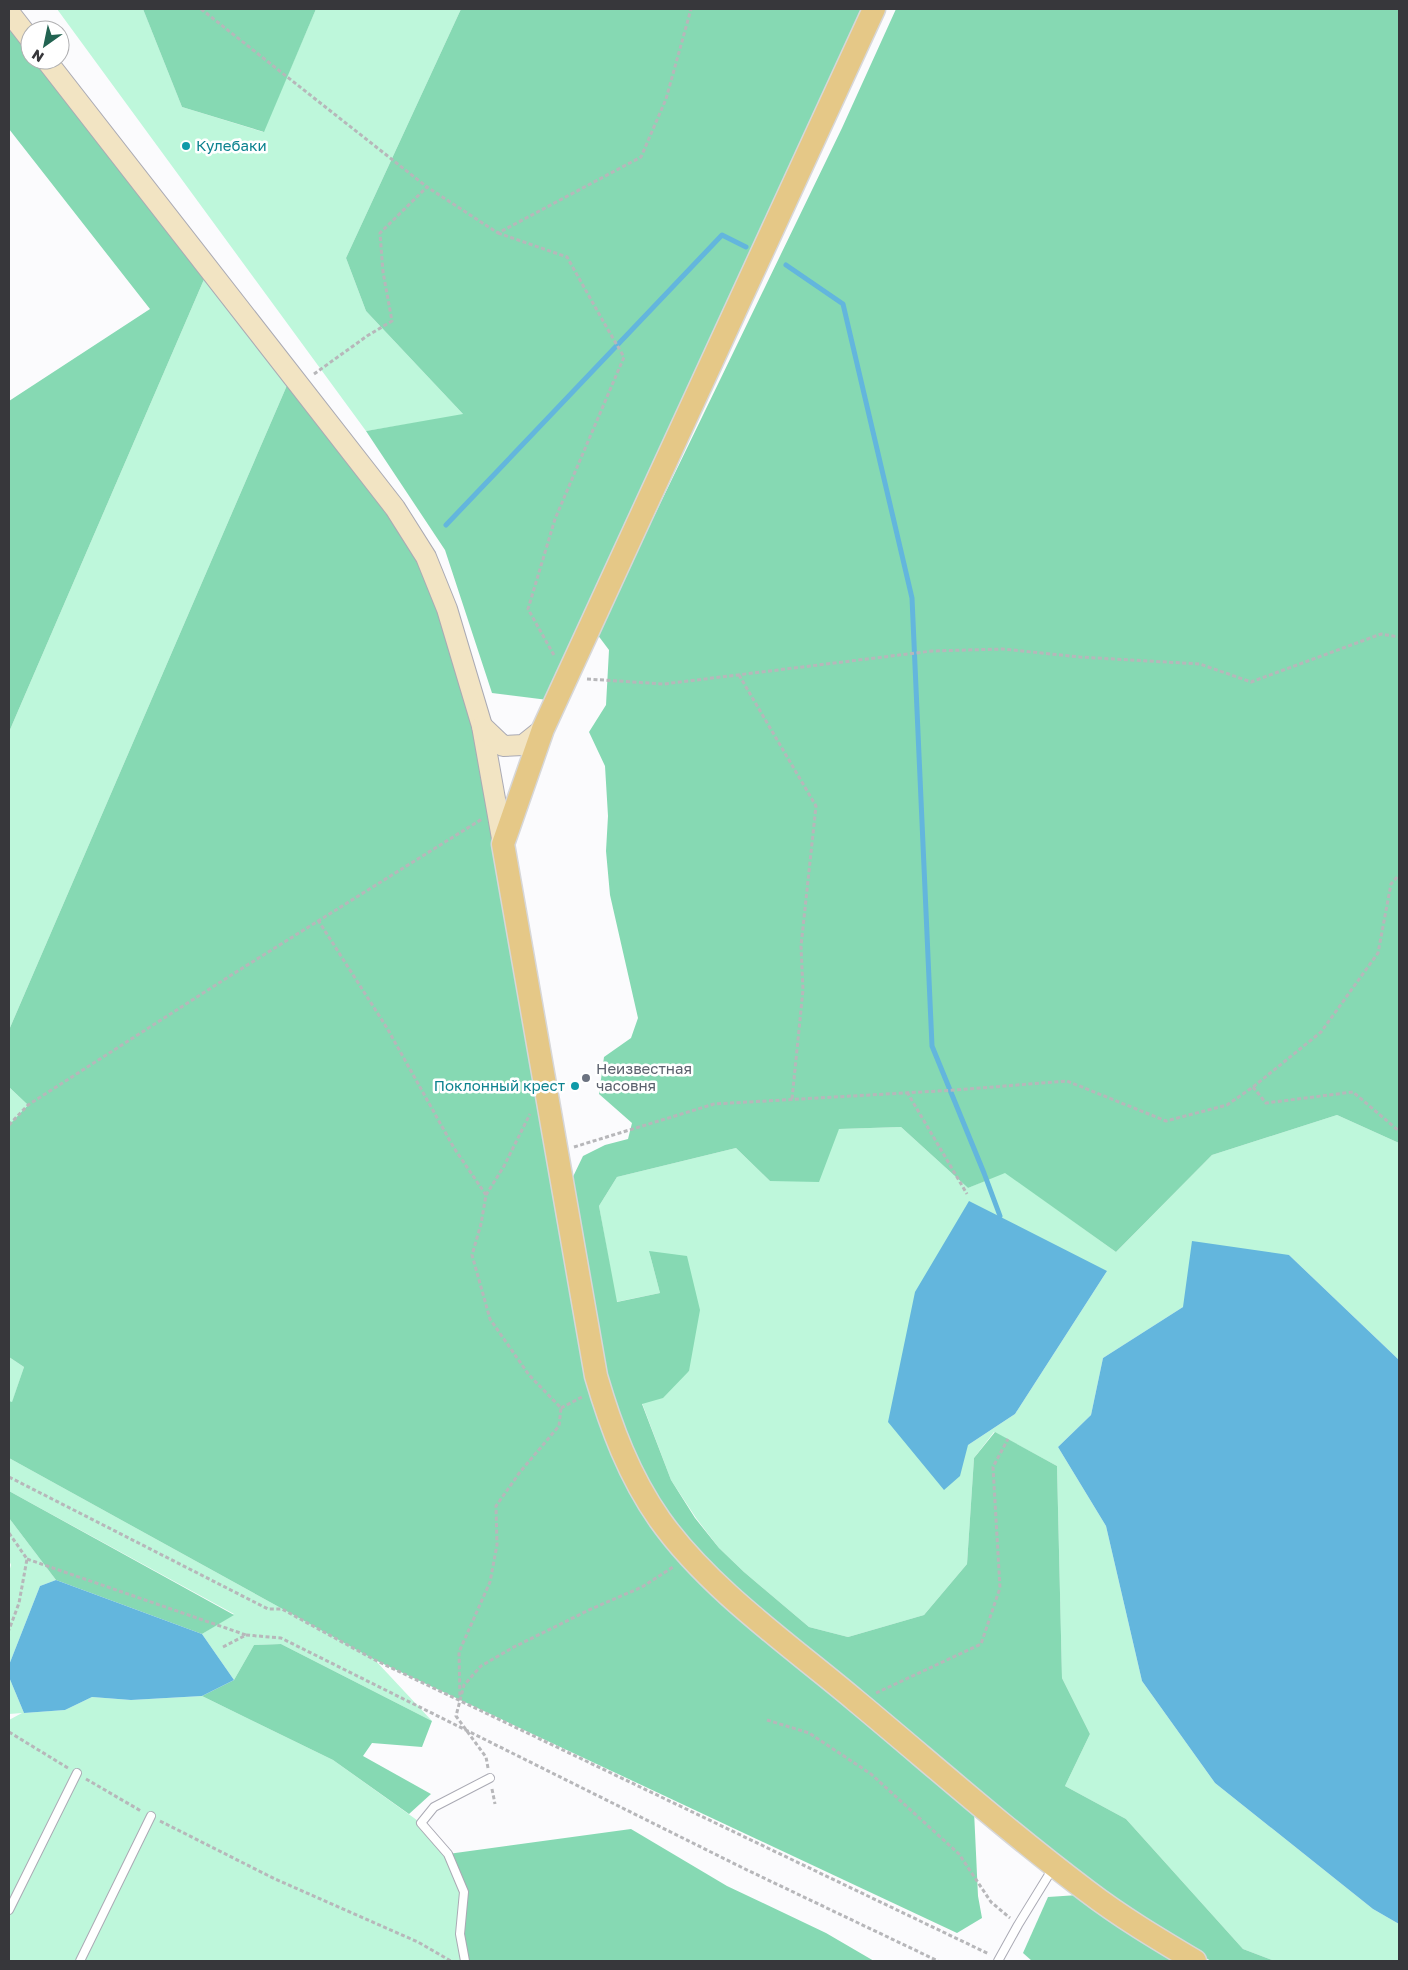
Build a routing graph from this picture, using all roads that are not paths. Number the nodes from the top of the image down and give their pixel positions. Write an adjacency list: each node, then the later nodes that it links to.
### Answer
1 (874, 9): 6 (main road)
2 (9, 12): 3 (main road)
3 (20, 26)
4 (54, 70): 5 (main road)
5 (482, 726): 6 (main road); 7 (main road)
6 (543, 729): 7 (main road)
7 (503, 844): 11 (main road)
8 (77, 1773): 12 (lane)
9 (490, 1778): 15 (lane)
10 (150, 1816): 14 (lane)
11 (1054, 1866): 13 (lane); 16 (main road)
12 (9, 1910)
13 (999, 1959)
14 (80, 1961)
15 (464, 1961)
16 (1195, 1961)

